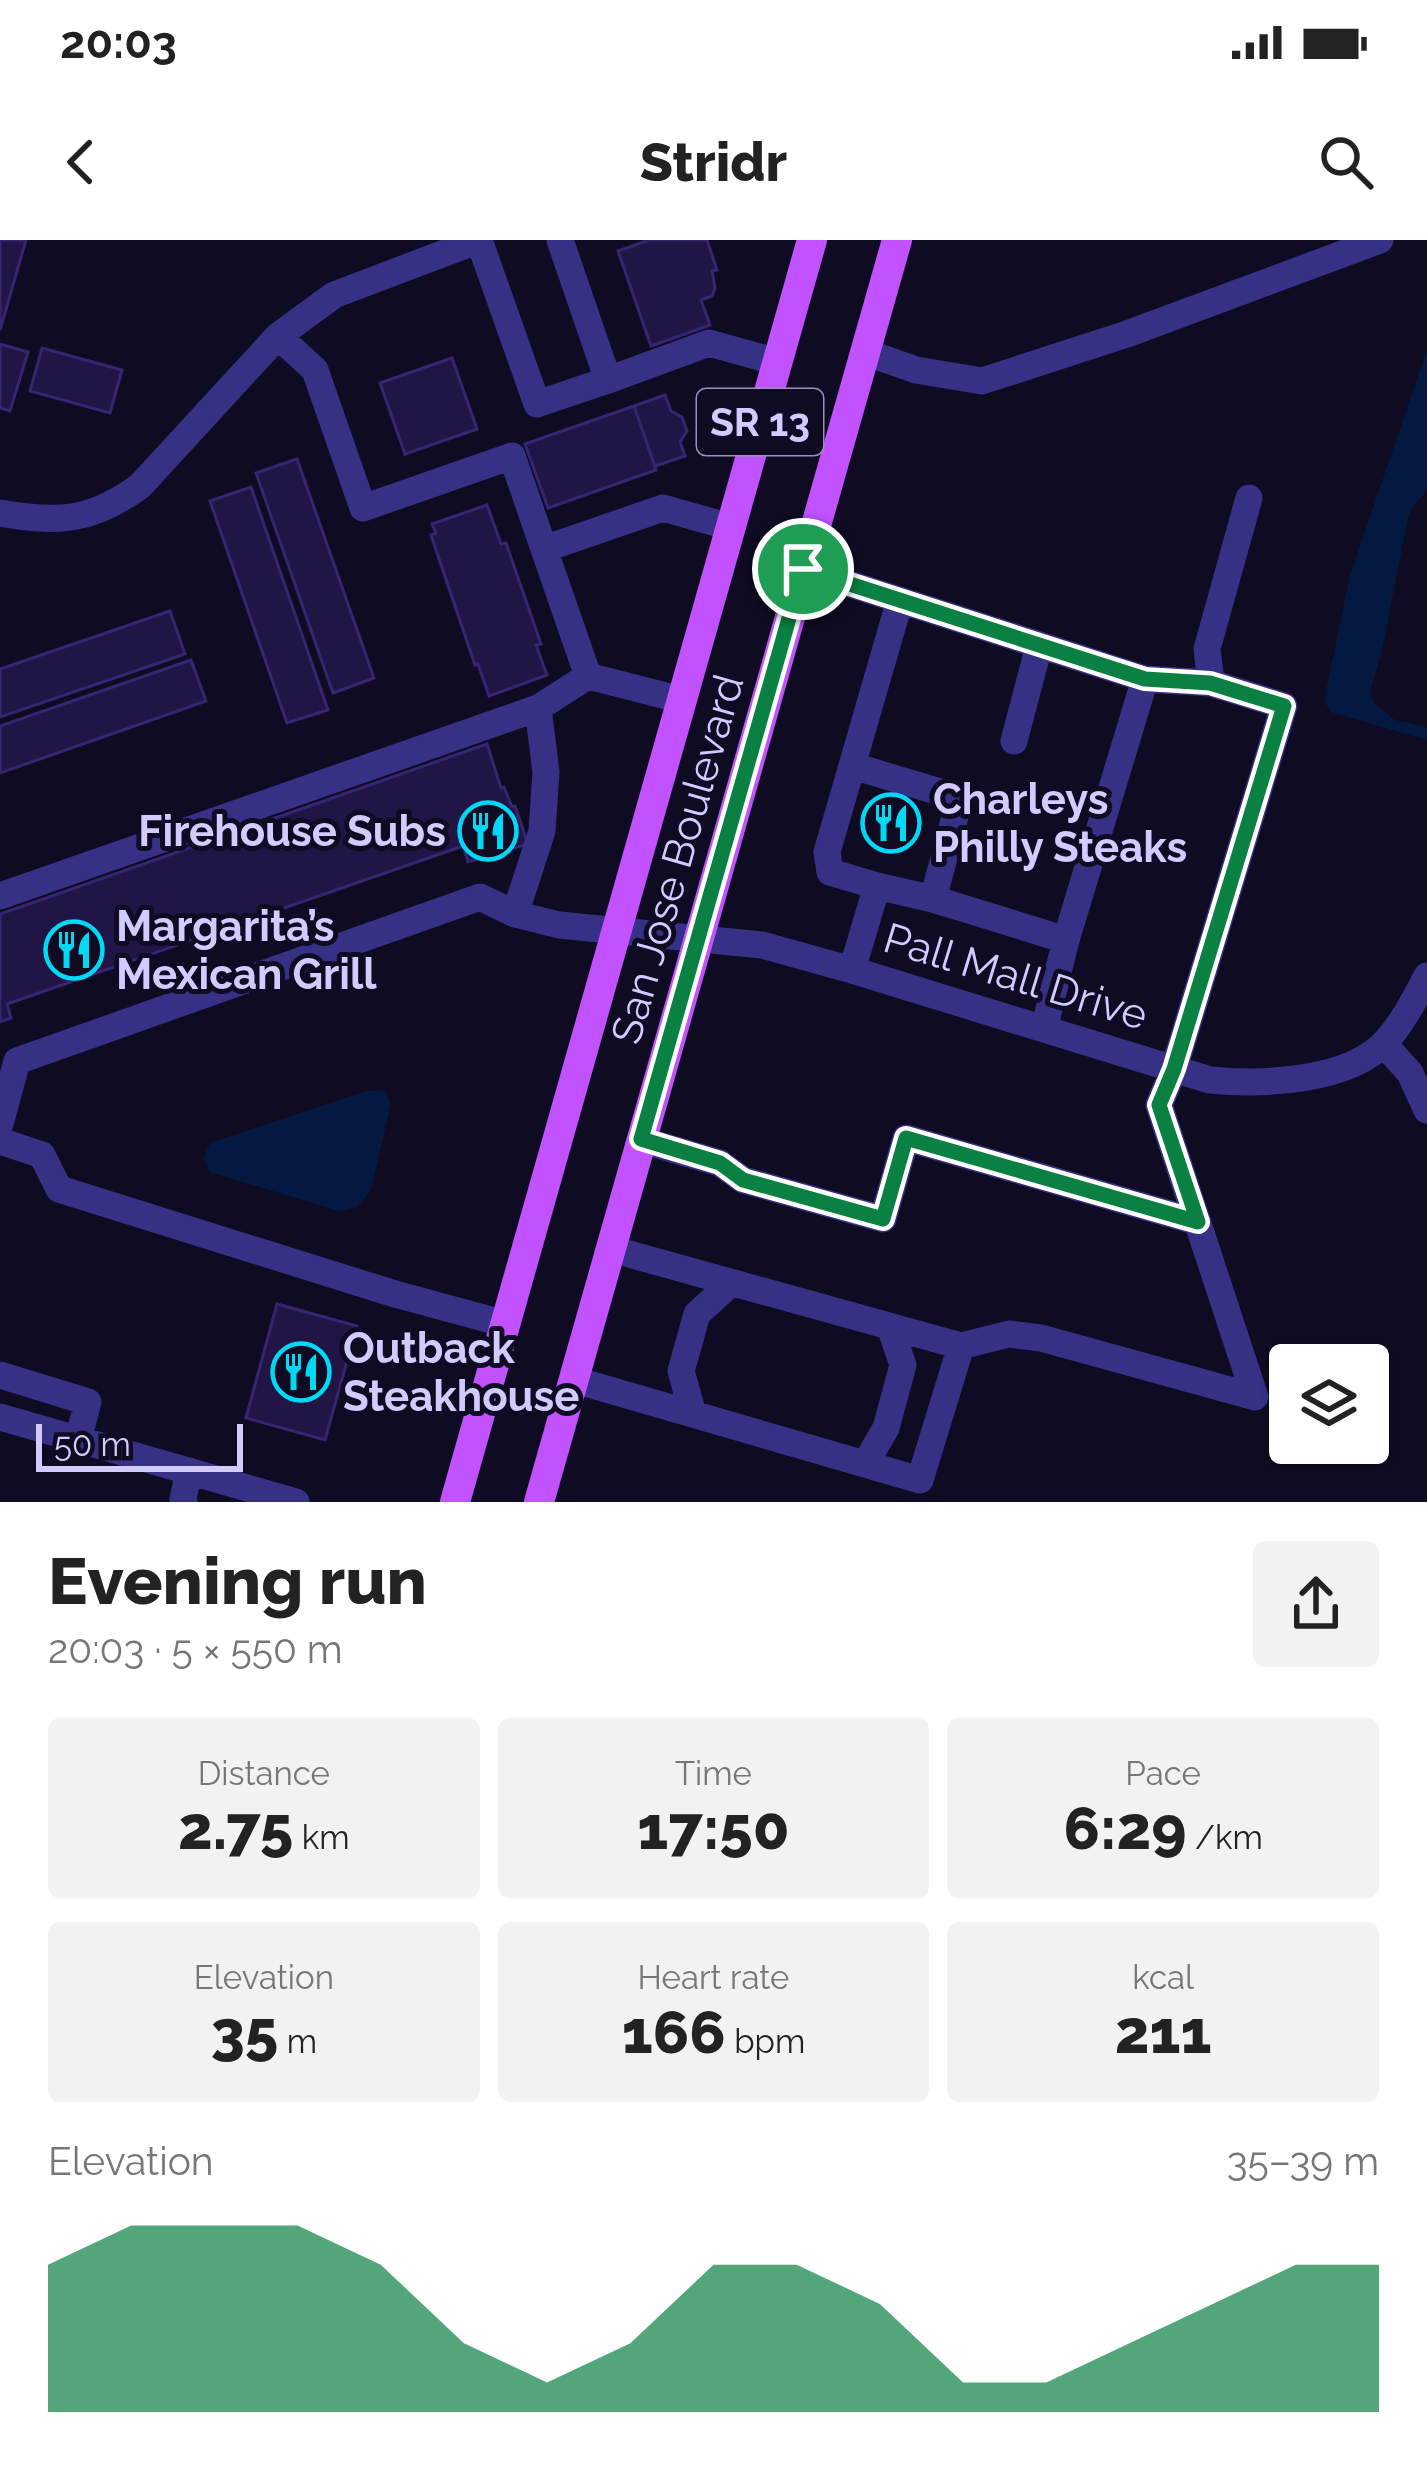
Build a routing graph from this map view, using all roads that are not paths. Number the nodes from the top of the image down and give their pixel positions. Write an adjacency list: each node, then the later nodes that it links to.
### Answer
1 (479, 240): 5 (street); 10 (street)
2 (812, 240): 9 (main road, San Jose Boulevard / SR 13)
3 (1380, 240): 8 (street)
4 (895, 242): 8 (main road, San Jose Boulevard / SR 13)
5 (434, 248): 7 (street)
6 (563, 251): 10 (street)
7 (278, 336): 12 (street); 14 (street)
8 (865, 352): 15 (main road, San Jose Boulevard / SR 13)
9 (778, 362): 10 (street); 13 (main road, San Jose Boulevard / SR 13)
10 (608, 380)
11 (1249, 498): 20 (street)
12 (0, 514)
13 (730, 527): 14 (street); 21 (main road, San Jose Boulevard / SR 13)
14 (544, 549): 18 (street)
15 (803, 569): 16 (street); 30 (main road, San Jose Boulevard / SR 13)
16 (900, 600): 17 (street); 24 (street)
17 (1039, 646): 19 (street); 23 (street)
18 (588, 676): 21 (street); 22 (street)
19 (1145, 679): 20 (street); 31 (street)
20 (1210, 683): 36 (street)
21 (682, 700): 29 (main road, San Jose Boulevard / SR 13)
22 (538, 708): 26 (street); 28 (street)
23 (1014, 741)
24 (854, 766): 25 (street); 27 (street)
25 (877, 886): 27 (street); 32 (street)
26 (0, 896)
27 (933, 899): 31 (street)
28 (515, 914): 29 (street, Pall Mall Drive); 38 (street, Pall Mall Drive)
29 (617, 931): 30 (street, Pall Mall Drive); 44 (main road, San Jose Boulevard / SR 13)
30 (698, 939): 32 (street, Pall Mall Drive); 39 (main road, San Jose Boulevard / SR 13)
31 (1066, 940): 34 (street)
32 (852, 970): 34 (street, Pall Mall Drive)
33 (1427, 976): 35 (street)
34 (1044, 1029): 36 (street, Pall Mall Drive)
35 (1384, 1044): 36 (street, Pall Mall Drive); 37 (street)
36 (1174, 1069): 41 (street)
37 (1427, 1110)
38 (0, 1124)
39 (641, 1139): 41 (street); 42 (main road, San Jose Boulevard / SR 13)
40 (0, 1142): 44 (street)
41 (1198, 1222): 46 (street)
42 (610, 1249): 43 (street); 48 (main road, San Jose Boulevard / SR 13)
43 (731, 1283): 45 (street); 49 (street)
44 (506, 1324): 56 (main road, San Jose Boulevard / SR 13)
45 (890, 1327): 46 (street); 52 (street)
46 (962, 1346): 52 (street)
47 (0, 1375): 51 (street)
48 (575, 1380): 49 (street); 57 (main road, San Jose Boulevard / SR 13)
49 (693, 1414): 52 (street)
50 (0, 1418): 51 (street)
51 (77, 1440): 53 (street)
52 (865, 1464)
53 (189, 1472): 54 (street); 55 (street)
54 (279, 1500)
55 (184, 1502)
56 (455, 1502)
57 (539, 1502)

